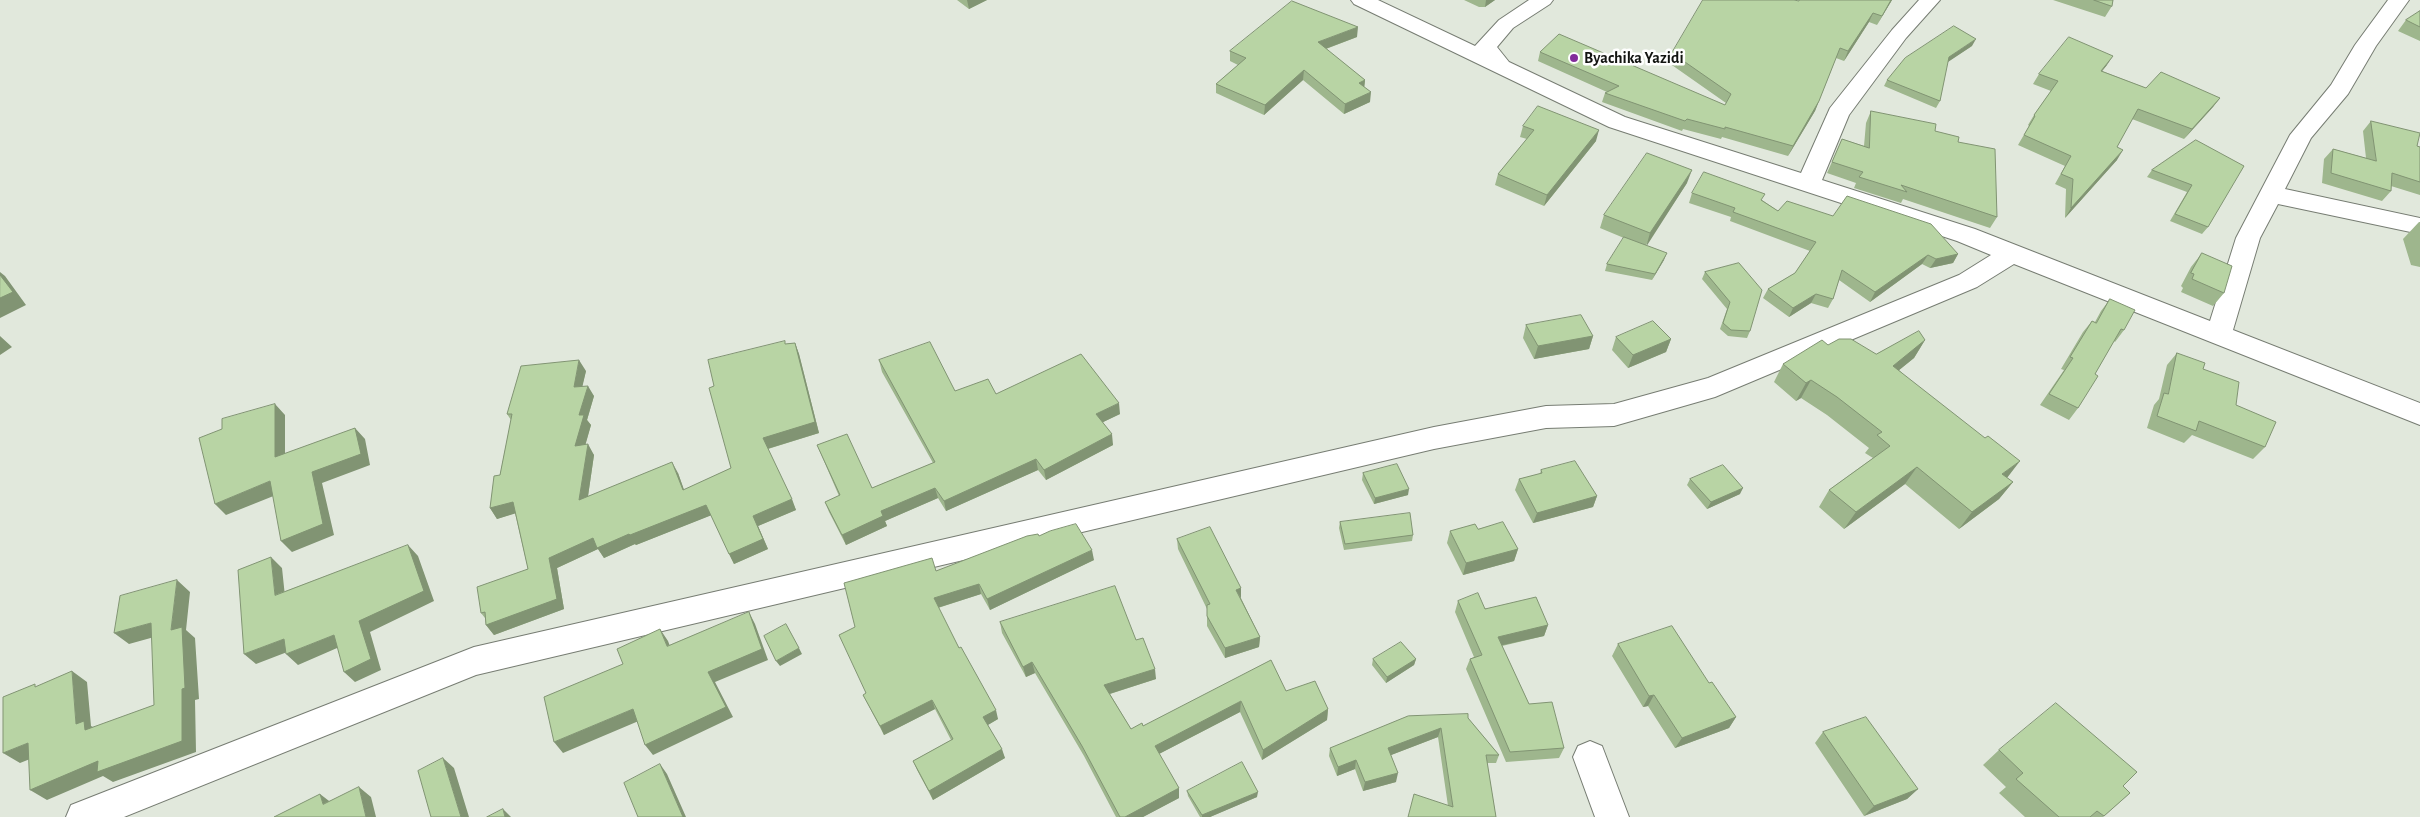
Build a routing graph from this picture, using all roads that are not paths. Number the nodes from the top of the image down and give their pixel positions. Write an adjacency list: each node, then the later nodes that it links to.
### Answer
1 (1361, 0): 5 (street)
2 (1543, 0): 5 (street)
3 (1930, 0): 6 (street)
4 (2399, 0): 7 (street)
5 (1502, 68): 6 (street)
6 (1808, 184): 9 (street)
7 (2270, 194): 8 (street); 10 (street)
8 (2420, 226)
9 (2013, 253): 10 (street); 13 (street)
10 (2219, 334): 11 (street)
11 (2420, 414)
12 (1590, 757): 14 (street)
13 (83, 817)
14 (1612, 817)

